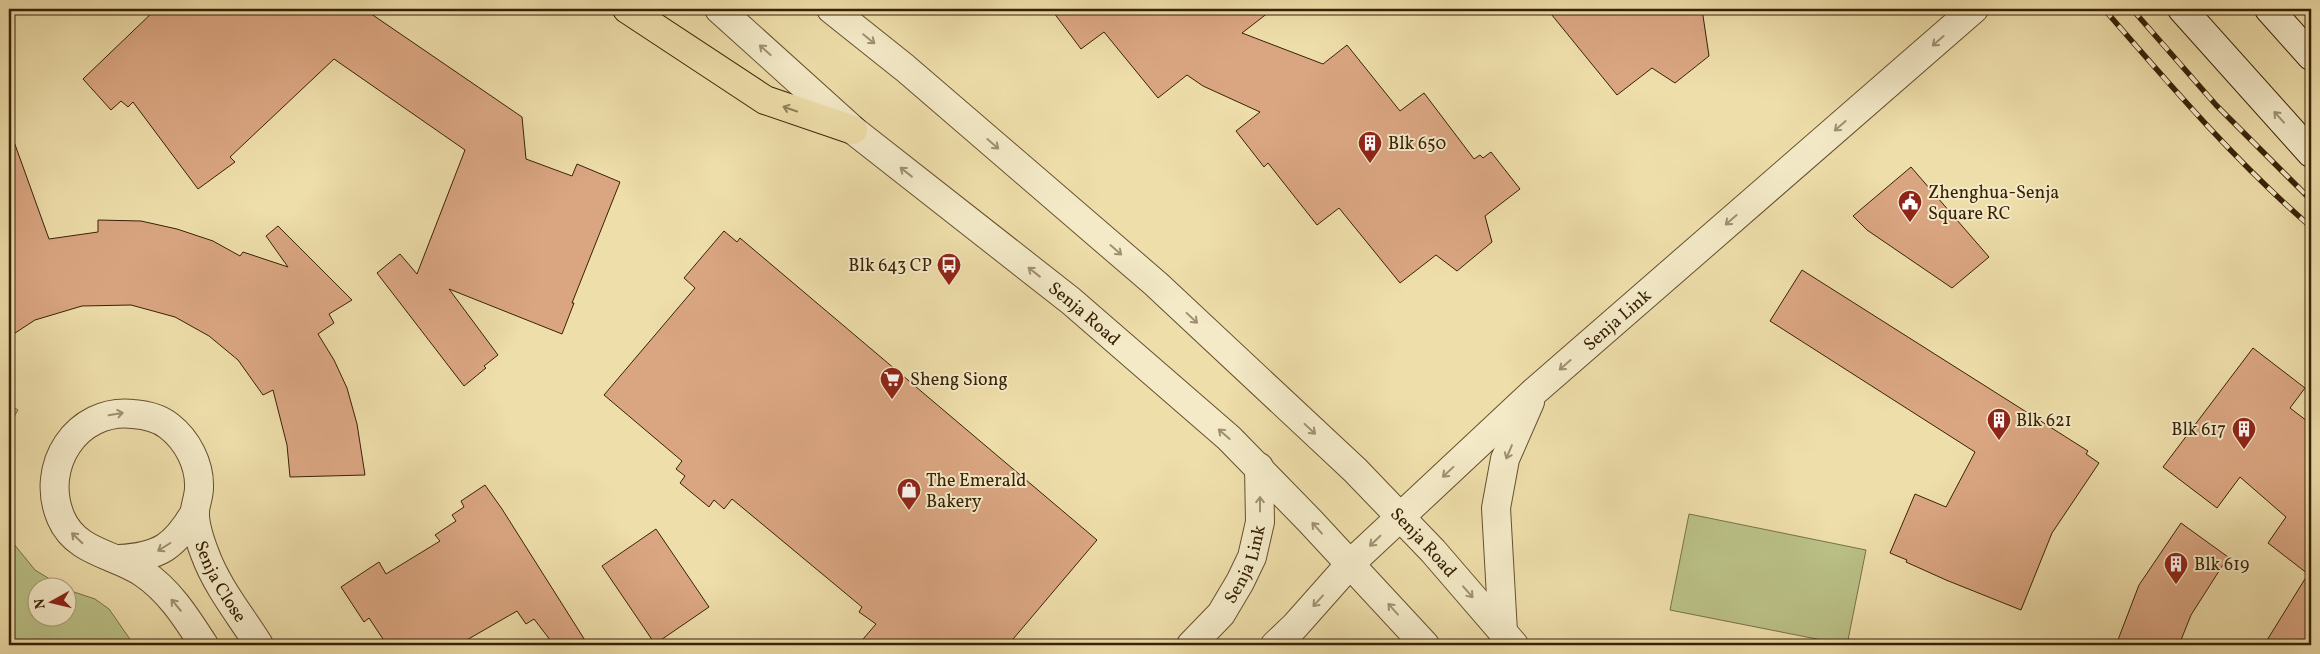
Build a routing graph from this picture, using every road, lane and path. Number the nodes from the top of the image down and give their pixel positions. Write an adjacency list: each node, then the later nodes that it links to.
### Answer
1 (627, 9): 8 (highway, one-way to 1)
2 (719, 9): 8 (street, Senja Road, one-way to 2)
3 (831, 9): 13 (street, Senja Road, one-way to 13)
4 (1974, 9): 10 (street, Senja Link, one-way to 10)
5 (2182, 9): 9 (street, one-way to 5)
6 (2269, 9): 7 (street)
7 (2311, 56)
8 (853, 130): 11 (street, Senja Road, one-way to 8)
9 (2311, 153)
10 (1535, 391): 13 (street, Senja Link, one-way to 13); 16 (street, one-way to 16)
11 (1259, 467): 15 (street, Senja Road, one-way to 11); 19 (street, Senja Link, one-way to 11)
12 (195, 512): 14 (street, Senja Close, one-way to 14); 14 (street, Senja Close, one-way to 12); 18 (street, Senja Close)
13 (1400, 517): 15 (street, Senja Link, one-way to 15); 16 (street, Senja Road, one-way to 16)
14 (119, 559): 17 (street, Senja Close, one-way to 14)
15 (1350, 564): 20 (street, Senja Link, one-way to 20); 21 (street, Senja Road, one-way to 15)
16 (1509, 639)
17 (204, 645)
18 (260, 645)
19 (1191, 645)
20 (1275, 645)
21 (1425, 645)

